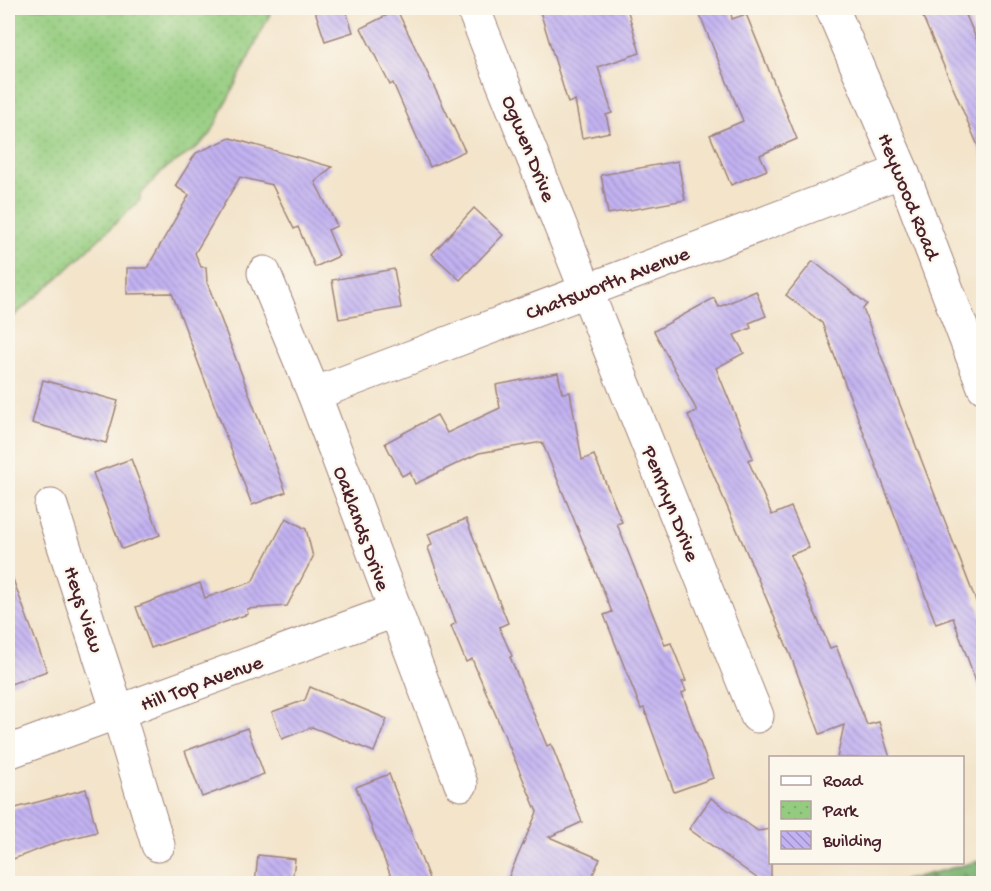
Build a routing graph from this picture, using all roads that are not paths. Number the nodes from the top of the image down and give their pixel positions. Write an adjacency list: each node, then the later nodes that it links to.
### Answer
1 (473, 8): 5 (street, Ogwen Drive)
2 (832, 8): 3 (street, Heywood Road)
3 (902, 171): 5 (street, Chatsworth Avenue); 6 (street, Heywood Road)
4 (264, 273): 7 (street, Oaklands Drive)
5 (587, 289): 7 (street, Chatsworth Avenue); 11 (street, Penrhyn Drive)
6 (984, 387)
7 (314, 394): 9 (street, Oaklands Drive)
8 (51, 506): 10 (street, Heys View)
9 (394, 611): 10 (street, Hill Top Avenue); 13 (street, Oaklands Drive)
10 (118, 712): 12 (street, Hill Top Avenue); 14 (street, Heys View)
11 (757, 716)
12 (8, 752)
13 (461, 784)
14 (158, 844)

